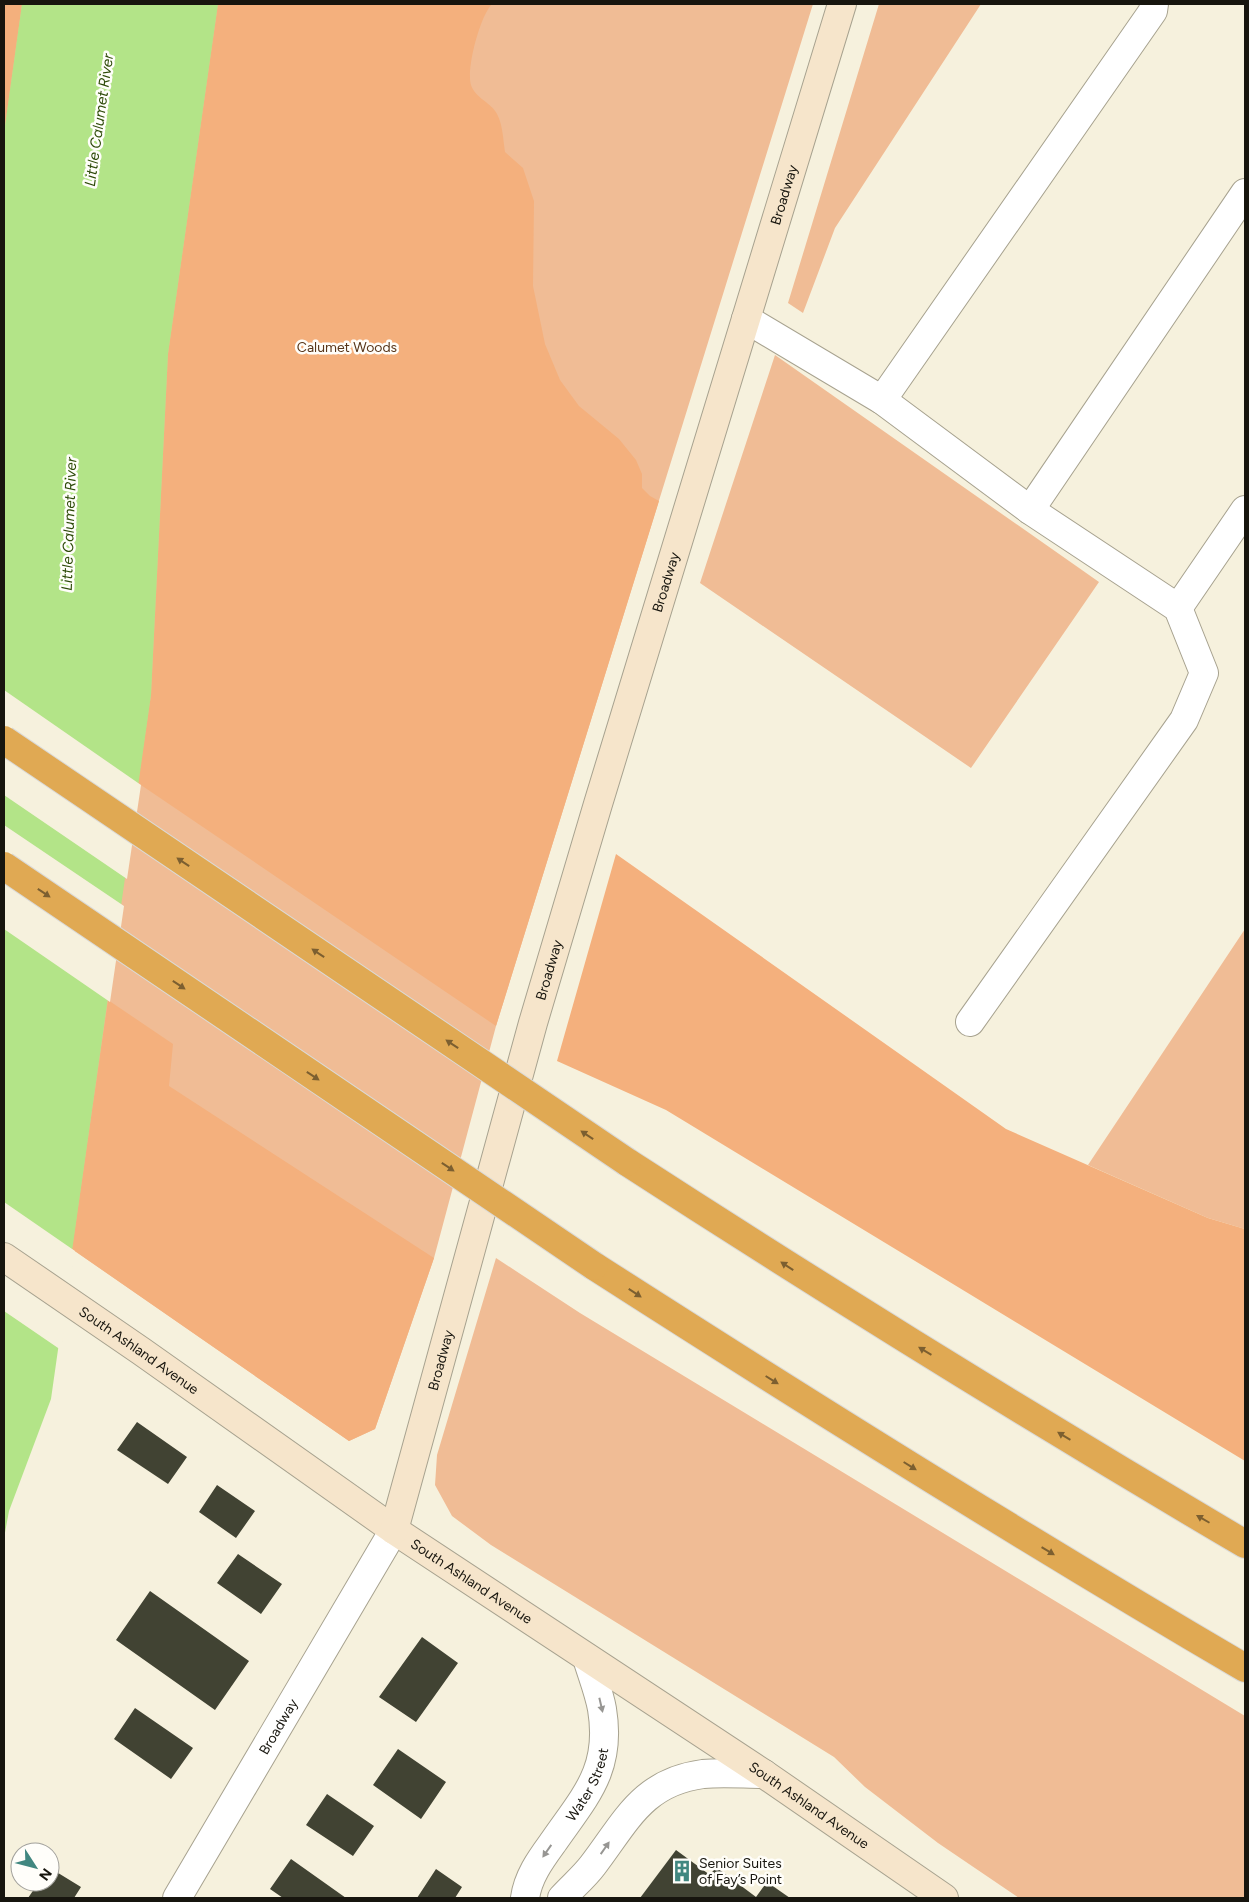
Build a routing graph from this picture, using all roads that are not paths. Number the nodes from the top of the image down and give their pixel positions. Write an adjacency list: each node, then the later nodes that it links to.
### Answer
1 (842, 4): 4 (street, Broadway)
2 (1154, 4): 5 (street)
3 (1245, 193): 6 (street)
4 (746, 319): 5 (street); 13 (street, Broadway)
5 (882, 400): 6 (street)
6 (1030, 510): 8 (street)
7 (1245, 510): 8 (street)
8 (1178, 608): 11 (street)
9 (4, 740): 14 (highway, one-way to 9, bridge)
10 (4, 866): 16 (highway, one-way to 16, bridge)
11 (970, 1022)
12 (4, 1257): 13 (street, South Ashland Avenue)
13 (394, 1530): 15 (street, South Ashland Avenue); 18 (street, Broadway)
14 (1245, 1544)
15 (587, 1658): 17 (street, South Ashland Avenue); 19 (street, Water Street, one-way to 19)
16 (1245, 1668)
17 (764, 1774): 20 (street, one-way to 17); 21 (street, South Ashland Avenue)
18 (177, 1898)
19 (525, 1898)
20 (562, 1898)
21 (944, 1898)

